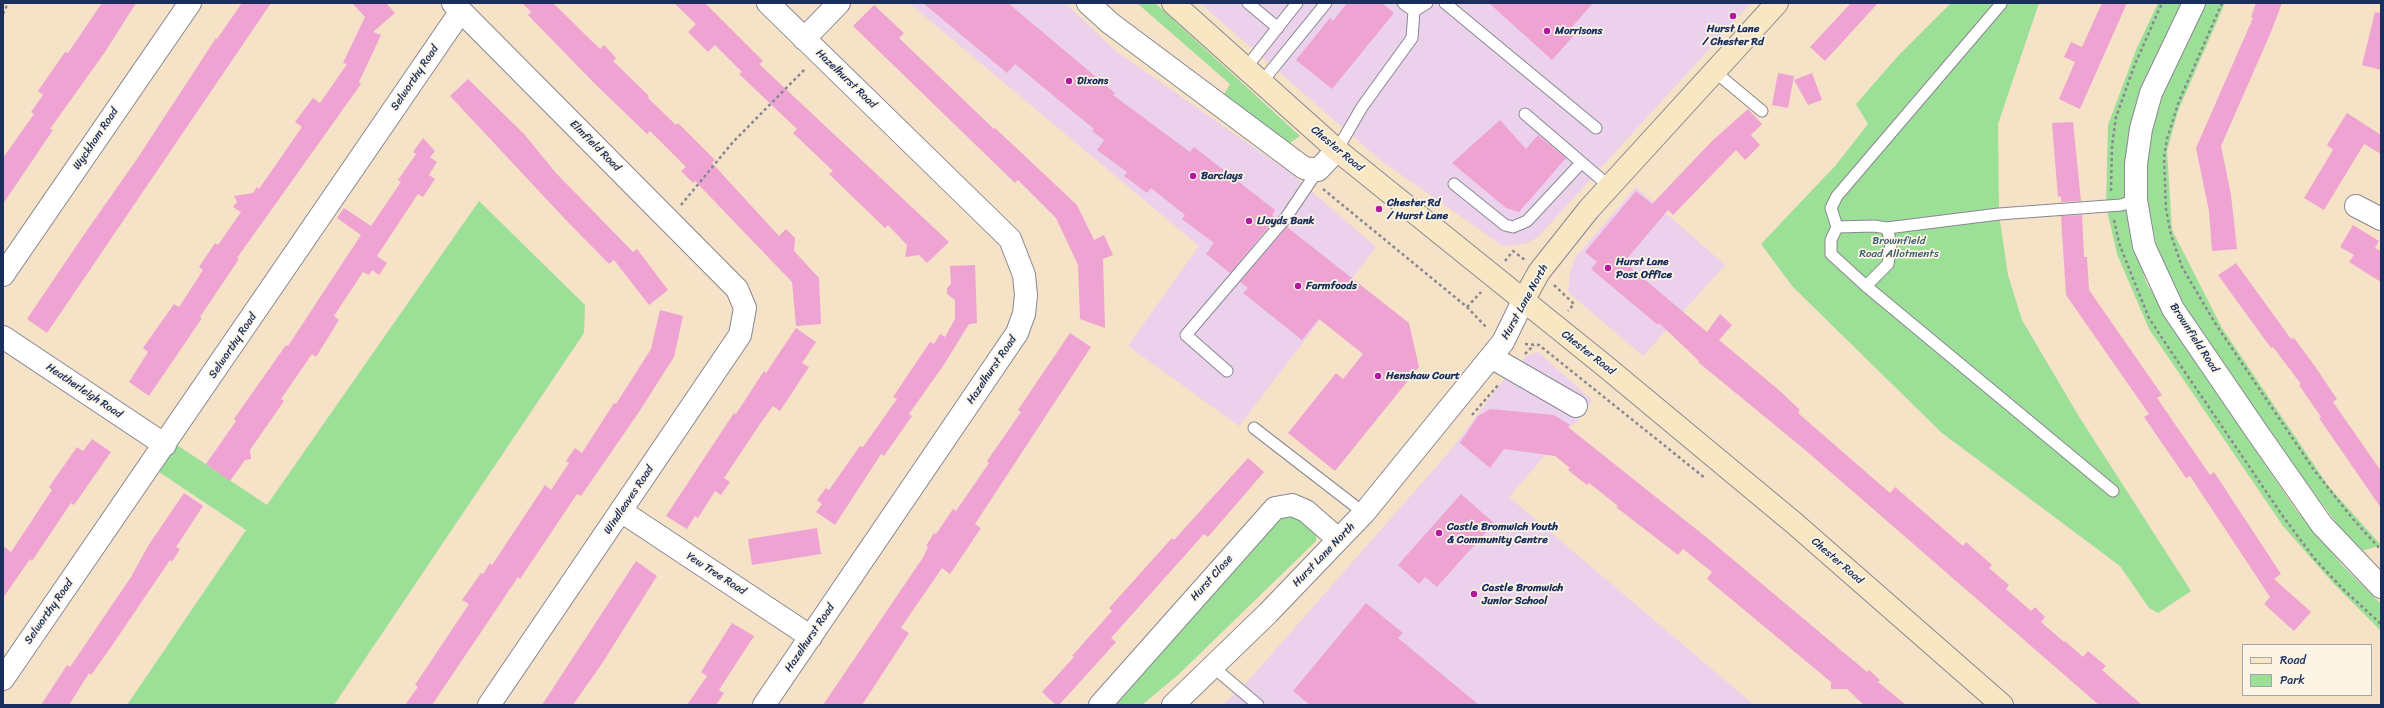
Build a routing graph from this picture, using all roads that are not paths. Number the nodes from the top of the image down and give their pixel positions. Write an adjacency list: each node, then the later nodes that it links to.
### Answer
1 (190, 3): 35 (street, Wyckham Road)
2 (768, 3): 18 (street, Hazelhurst Road)
3 (839, 3): 18 (street)
4 (1088, 3): 27 (street)
5 (1173, 3): 19 (main road, Chester Road)
6 (1248, 3): 17 (lane)
7 (1297, 3): 17 (lane)
8 (1326, 3): 21 (lane)
9 (1403, 3): 16 (lane)
10 (1427, 3): 16 (lane)
11 (1445, 3): 24 (lane)
12 (1777, 3): 20 (main road, Hurst Lane North)
13 (2194, 3): 30 (street, Brownfield Road)
14 (2001, 4): 33 (lane)
15 (457, 7): 37 (street, Elmfield Road); 44 (street, Selworthy Road)
16 (1414, 11): 25 (lane)
17 (1278, 28): 19 (lane)
18 (804, 39): 50 (street, Hazelhurst Road)
19 (1245, 69): 21 (main road, Chester Road)
20 (1714, 71): 22 (lane); 29 (main road, Hurst Lane North)
21 (1261, 83): 25 (main road, Chester Road)
22 (1762, 111)
23 (1525, 114): 26 (lane)
24 (1596, 128)
25 (1337, 150): 27 (street); 38 (main road, Chester Road)
26 (1582, 163): 28 (lane); 29 (lane)
27 (1318, 170): 41 (lane)
28 (1454, 184)
29 (1609, 186): 38 (main road, Hurst Lane North)
30 (2136, 200): 34 (lane); 49 (street, Brownfield Road)
31 (2356, 206): 32 (street)
32 (2380, 217)
33 (1837, 227): 34 (lane); 36 (lane)
34 (1887, 228): 36 (lane)
35 (3, 275)
36 (1866, 286): 45 (lane)
37 (737, 288): 46 (street, Windleaves Road)
38 (1523, 301): 40 (street, Hurst Lane North); 58 (main road, Chester Road)
39 (3, 337): 44 (street, Heatherleigh Road)
40 (1491, 357): 42 (street); 47 (street, Hurst Lane North)
41 (1227, 371)
42 (1576, 406)
43 (1254, 428): 47 (lane)
44 (165, 445): 52 (street, Selworthy Road)
45 (2113, 491)
46 (621, 512): 50 (street, Yew Tree Road); 53 (street, Windleaves Road)
47 (1364, 514): 48 (street, Hurst Lane North)
48 (1338, 539): 51 (street, Hurst Lane North); 55 (street, Hurst Close)
49 (2379, 580)
50 (811, 637): 54 (street, Hazelhurst Road)
51 (1213, 667): 56 (street, Hurst Lane North); 57 (lane)
52 (3, 679)
53 (489, 705)
54 (764, 705)
55 (1100, 705)
56 (1173, 705)
57 (1258, 705)
58 (2002, 705)

